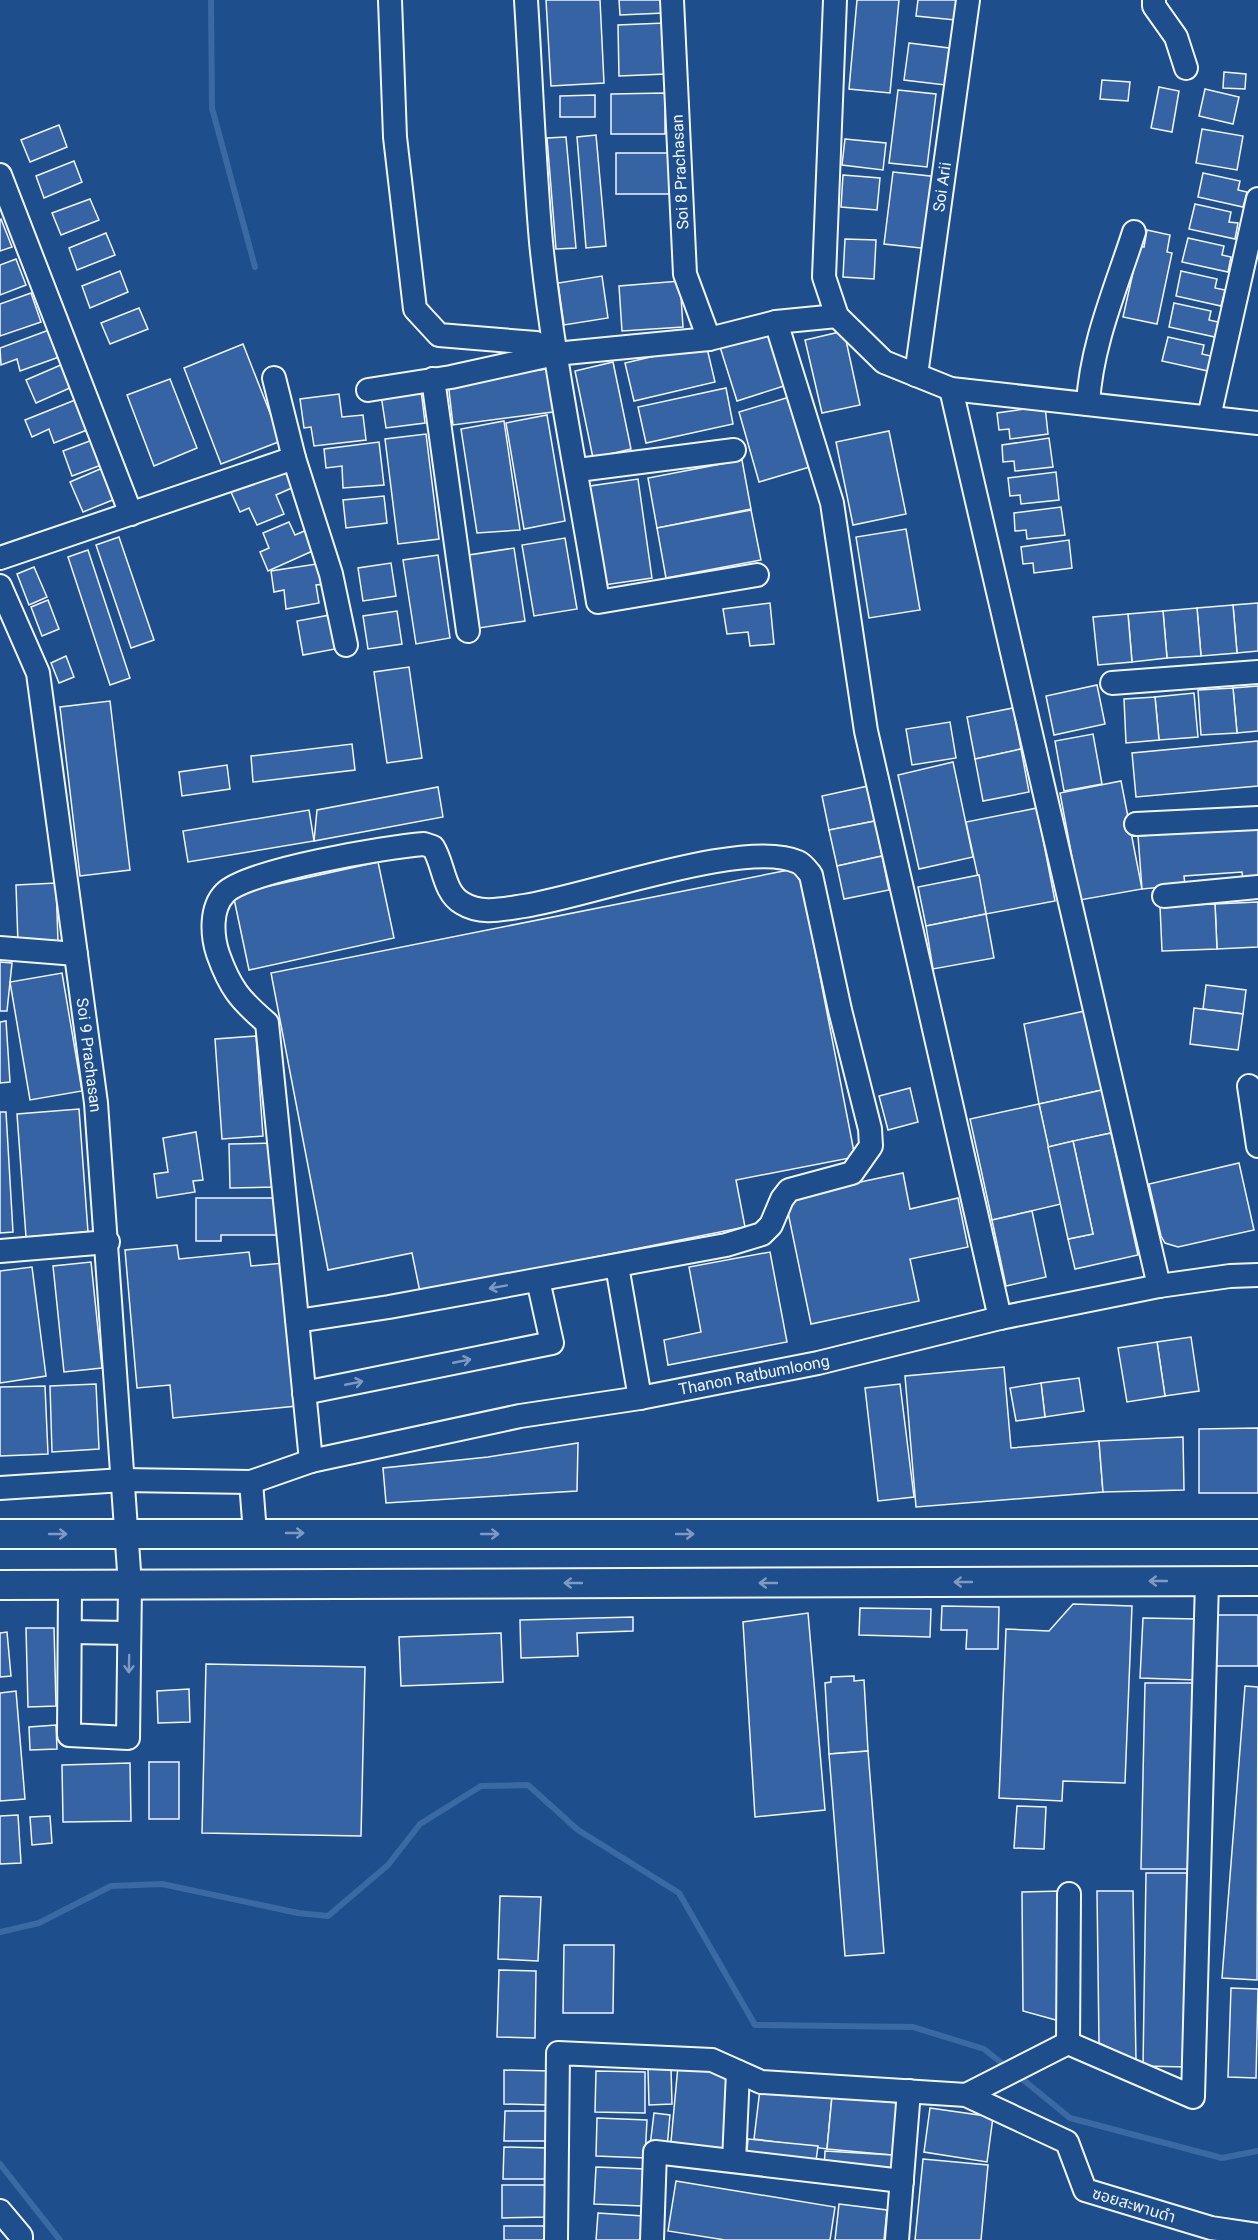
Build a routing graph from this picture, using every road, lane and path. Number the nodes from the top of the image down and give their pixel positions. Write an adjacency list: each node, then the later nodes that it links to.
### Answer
1 (390, 0): 14 (street)
2 (526, 0): 14 (street)
3 (672, 0): 13 (street, Soi 8 Prachasan)
4 (835, 0): 11 (street)
5 (968, 0): 15 (street, Soi Arii)
6 (1154, 0): 7 (street)
7 (1186, 68)
8 (0, 176): 26 (street)
9 (1258, 198): 21 (street)
10 (1134, 232): 20 (street)
11 (837, 315): 12 (street); 15 (street)
12 (776, 322): 13 (street); 48 (street)
13 (709, 339): 14 (street)
14 (555, 354): 17 (street); 25 (street)
15 (916, 375): 18 (street)
16 (274, 378): 24 (street)
17 (433, 379): 19 (street); 30 (street)
18 (951, 389): 20 (street); 47 (street)
19 (368, 390)
20 (1088, 404): 21 (street)
21 (1209, 417): 22 (street)
22 (1258, 423)
23 (734, 450): 25 (street)
24 (294, 458): 26 (street); 31 (street)
25 (578, 470): 28 (street)
26 (131, 514): 27 (street)
27 (0, 558)
28 (758, 575)
29 (0, 586): 39 (street, Soi 9 Prachasan)
30 (468, 631)
31 (346, 645)
32 (1258, 672): 33 (street)
33 (1112, 683)
34 (1258, 818): 35 (street)
35 (1136, 824)
36 (1258, 887): 37 (street)
37 (1164, 896)
38 (0, 948): 39 (street)
39 (76, 954): 42 (street, Soi 9 Prachasan)
40 (1249, 1086): 41 (street)
41 (1258, 1146)
42 (108, 1242): 43 (street); 53 (street, Soi 9 Prachasan)
43 (0, 1251)
44 (617, 1266): 46 (street); 49 (street); 51 (street)
45 (1258, 1275): 47 (street, Thanon Ratbumloong)
46 (538, 1280): 49 (street, one-way to 49); 50 (street, one-way to 46)
47 (1159, 1286): 48 (street, Thanon Ratbumloong)
48 (1000, 1318): 51 (street, Thanon Ratbumloong)
49 (297, 1321): 50 (street)
50 (304, 1394): 52 (street)
51 (640, 1398): 52 (street, Thanon Ratbumloong)
52 (311, 1461): 54 (street, Thanon Ratbumloong)
53 (123, 1480): 54 (street); 55 (street); 58 (street, Soi 9 Prachasan)
54 (251, 1482): 56 (street)
55 (0, 1488)
56 (255, 1533): 58 (main road); 59 (main road, one-way to 59)
57 (0, 1534): 58 (main road, one-way to 58)
58 (126, 1534): 64 (street, Soi 9 Prachasan)
59 (1258, 1534)
60 (1207, 1581): 61 (main road); 64 (main road, one-way to 64); 68 (street)
61 (1258, 1581)
62 (0, 1585): 63 (main road)
63 (70, 1585): 64 (main road); 65 (street)
64 (130, 1585): 66 (street, Soi 9 Prachasan)
65 (70, 1632): 66 (street); 66 (street, Soi 9 Prachasan, one-way to 65)
66 (129, 1633)
67 (1069, 1894): 68 (street)
68 (1068, 2043): 71 (street)
69 (738, 2072): 70 (street, ซอยสะพานดำ); 72 (street); 77 (street, ซอยสะพานดำ)
70 (909, 2091): 71 (street, ซอยสะพานดำ); 73 (street)
71 (966, 2095): 75 (street, ซอยสะพานดำ)
72 (734, 2161): 73 (street); 78 (street)
73 (902, 2181): 79 (street)
74 (0, 2211): 76 (street)
75 (1258, 2235)
76 (21, 2240)
77 (556, 2240)
78 (652, 2240)
79 (897, 2240)

